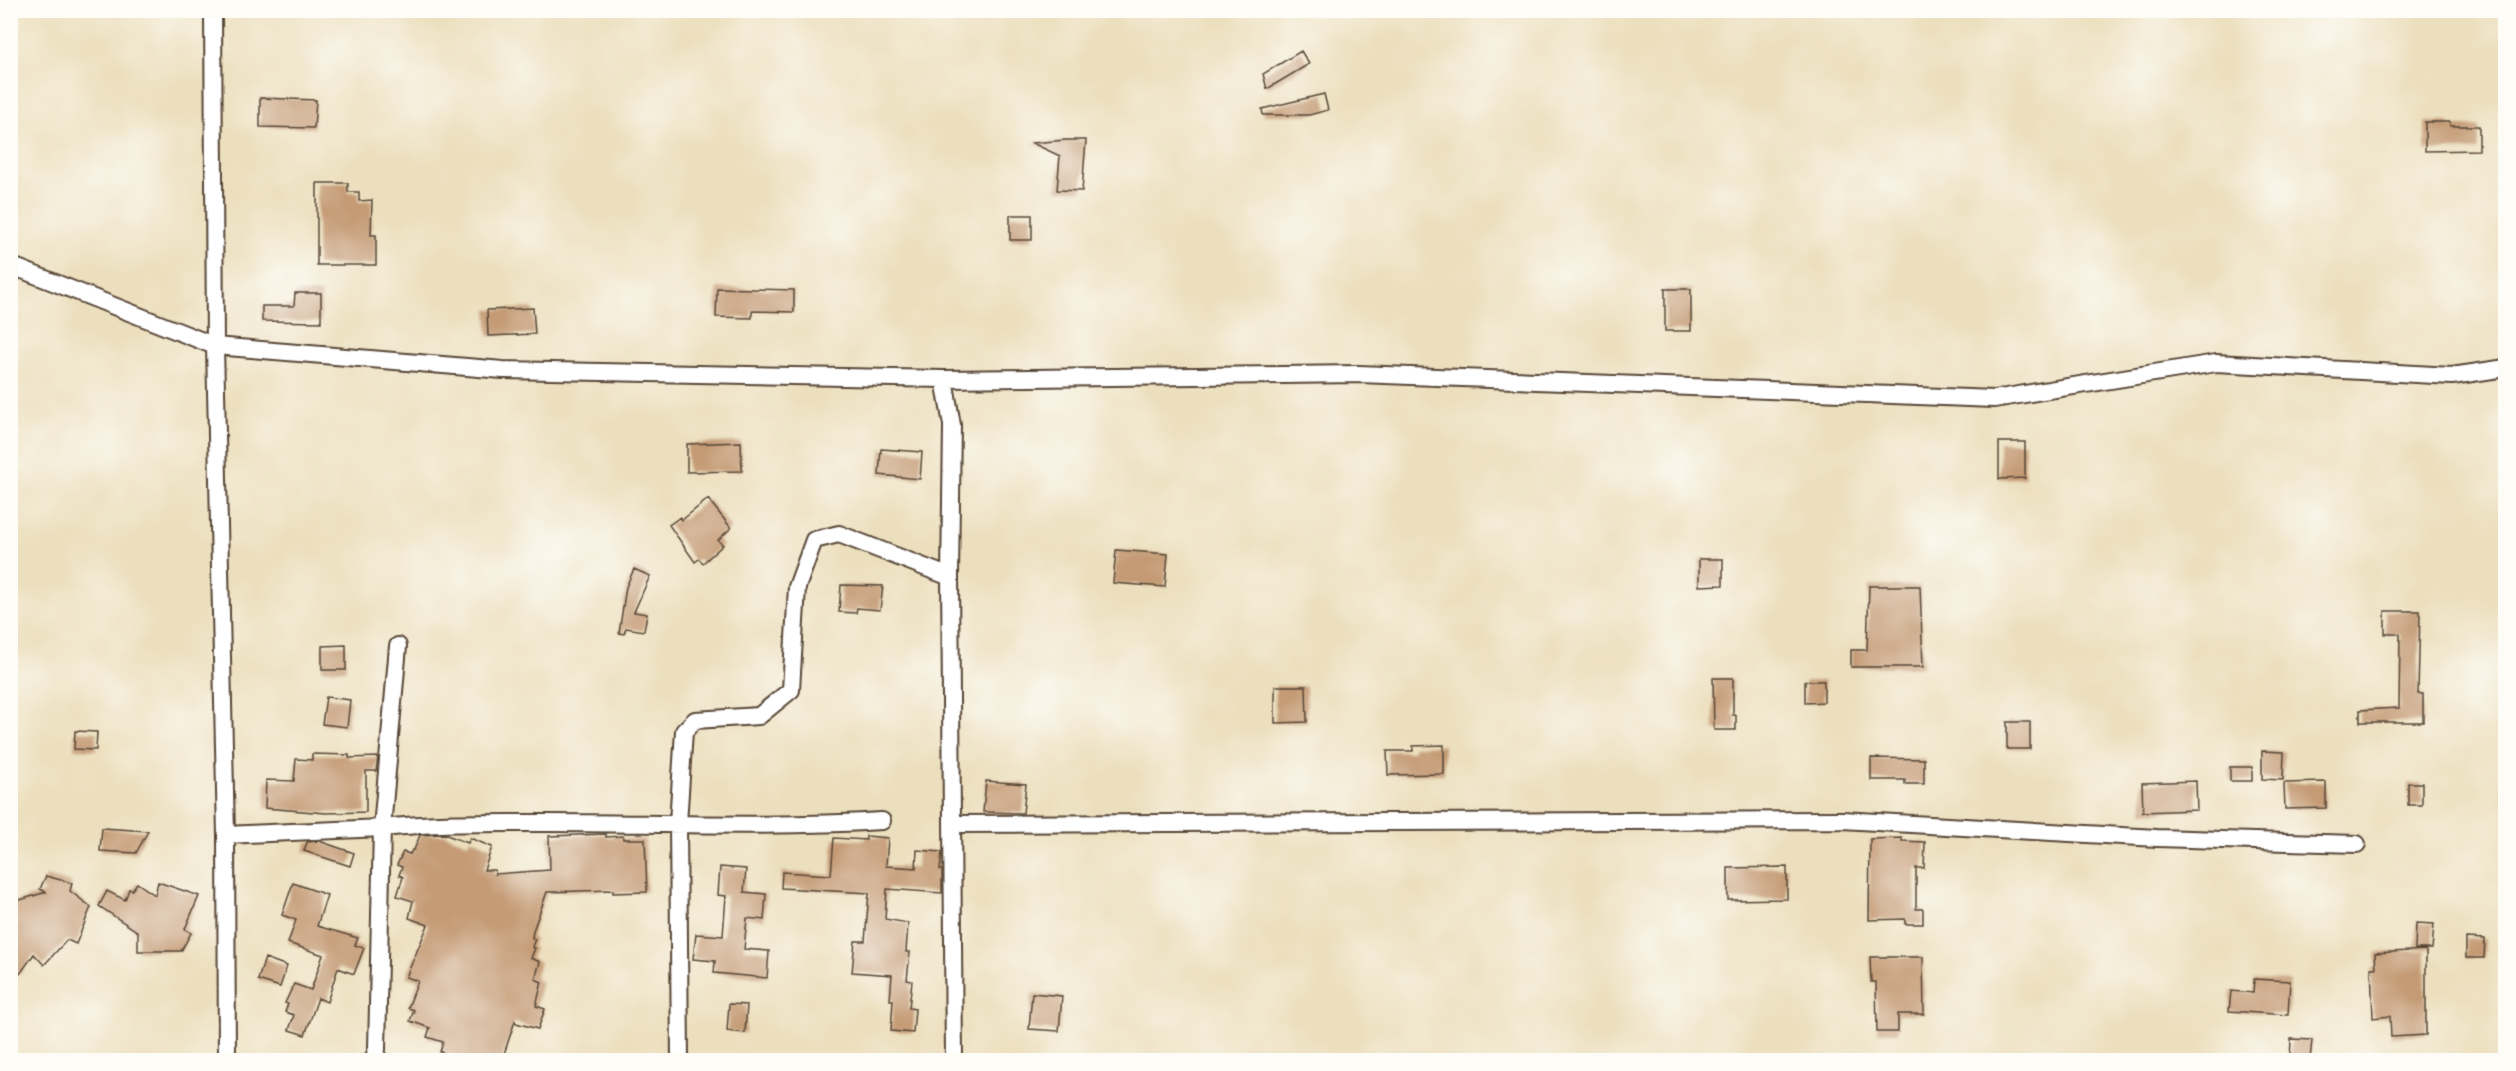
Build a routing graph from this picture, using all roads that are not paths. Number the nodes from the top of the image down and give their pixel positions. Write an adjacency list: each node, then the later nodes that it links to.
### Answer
1 (213, 10): 3 (street)
2 (10, 265): 3 (street)
3 (215, 346): 5 (street); 12 (street)
4 (2505, 368): 5 (street)
5 (944, 379): 6 (street)
6 (950, 577): 9 (street); 10 (street)
7 (398, 646): 11 (street)
8 (882, 821): 9 (street)
9 (678, 823): 11 (street); 16 (street)
10 (952, 824): 13 (street); 17 (street)
11 (382, 828): 12 (street); 15 (street)
12 (226, 835): 14 (street)
13 (2357, 844)
14 (227, 1060)
15 (374, 1060)
16 (680, 1060)
17 (954, 1060)

